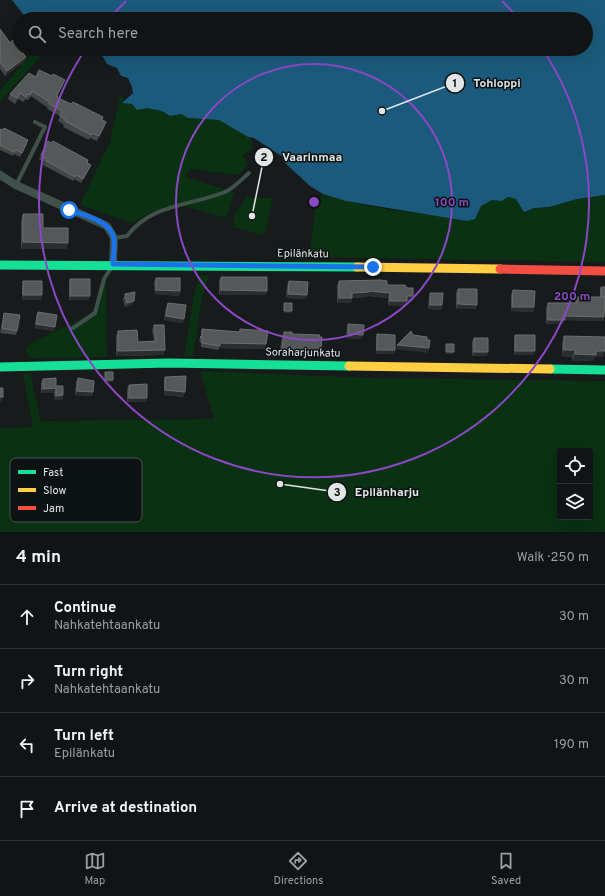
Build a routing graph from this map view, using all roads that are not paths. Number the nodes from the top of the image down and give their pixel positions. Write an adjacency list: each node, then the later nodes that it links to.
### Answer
1 (35, 122): 4 (lane)
2 (249, 173): 5 (lane)
3 (0, 175): 4 (street)
4 (16, 185): 5 (street)
5 (114, 238): 6 (street)
6 (113, 264): 7 (street, Epilänkatu); 8 (street, Epilänkatu); 9 (lane)
7 (0, 265)
8 (605, 271)
9 (73, 328)
10 (0, 367): 11 (street, Soraharjunkatu)
11 (605, 370)

